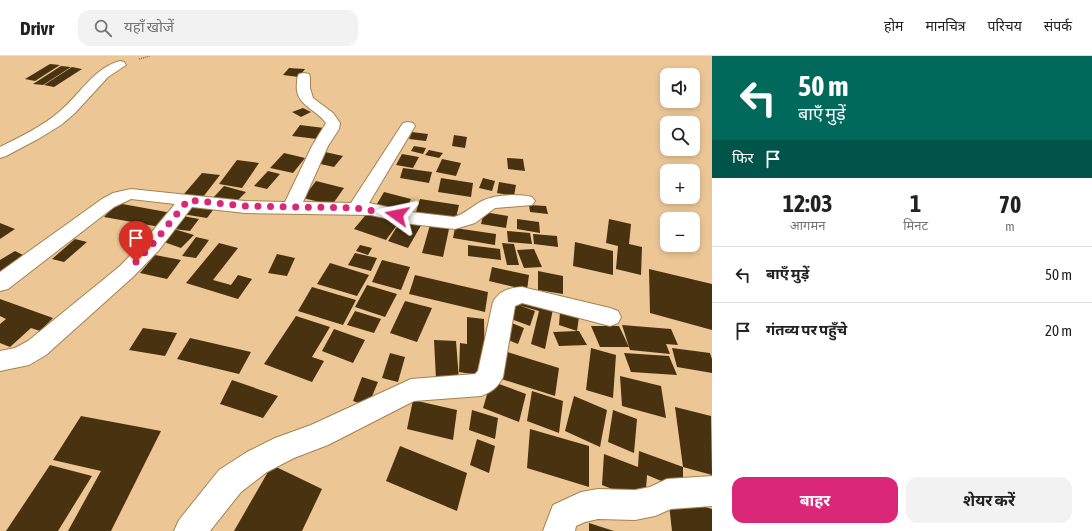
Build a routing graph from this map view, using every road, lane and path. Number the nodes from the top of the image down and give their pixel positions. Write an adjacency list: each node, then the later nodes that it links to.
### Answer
1 (120, 65): 4 (street)
2 (304, 77): 7 (street)
3 (408, 126): 8 (street)
4 (0, 153)
5 (188, 200): 7 (street); 9 (street); 11 (street)
6 (526, 201): 8 (street)
7 (292, 207): 8 (street)
8 (356, 208)
9 (0, 283)
10 (610, 316): 13 (street)
11 (0, 361)
12 (712, 491): 14 (street)
13 (190, 531)
14 (559, 531)

